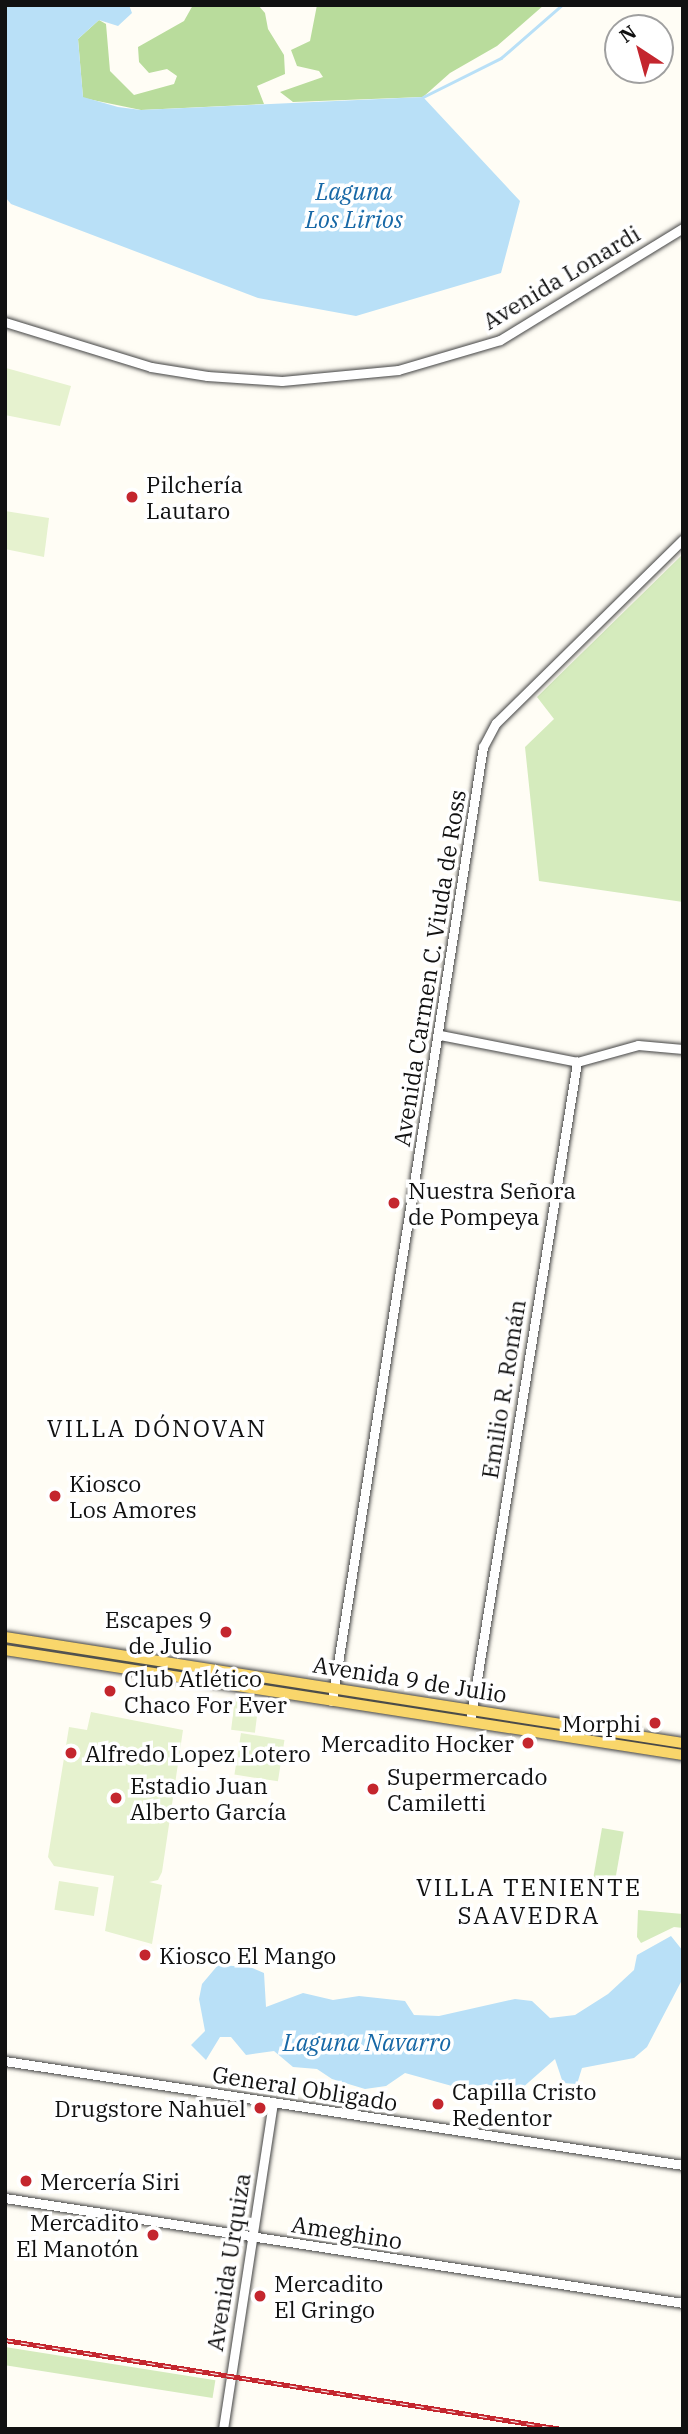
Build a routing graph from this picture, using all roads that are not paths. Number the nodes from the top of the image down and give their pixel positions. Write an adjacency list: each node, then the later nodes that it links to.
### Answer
1 (683, 228): 2 (street, Avenida Lonardi)
2 (5, 323)
3 (683, 539): 4 (street, Avenida Carmen C. Viuda de Ross)
4 (440, 1035): 6 (street); 9 (street, Avenida Carmen C. Viuda de Ross)
5 (683, 1049): 6 (street)
6 (577, 1062): 11 (street, Emilio R. Román)
7 (5, 1637): 9 (main road, Avenida 9 de Julio)
8 (5, 1650): 10 (main road, Avenida 9 de Julio)
9 (337, 1689): 10 (street); 11 (main road, Avenida 9 de Julio)
10 (332, 1701): 11 (main road, Avenida 9 de Julio)
11 (471, 1717): 12 (main road, Avenida 9 de Julio); 13 (main road, Avenida 9 de Julio)
12 (683, 1743)
13 (683, 1755)
14 (5, 2061): 15 (street, General Obligado)
15 (273, 2102): 16 (street, General Obligado); 18 (street, Avenida Urquiza)
16 (683, 2165)
17 (5, 2198): 18 (street, Ameghino)
18 (252, 2237): 19 (street, Ameghino); 20 (street, Avenida Urquiza)
19 (683, 2303)
20 (223, 2429)

